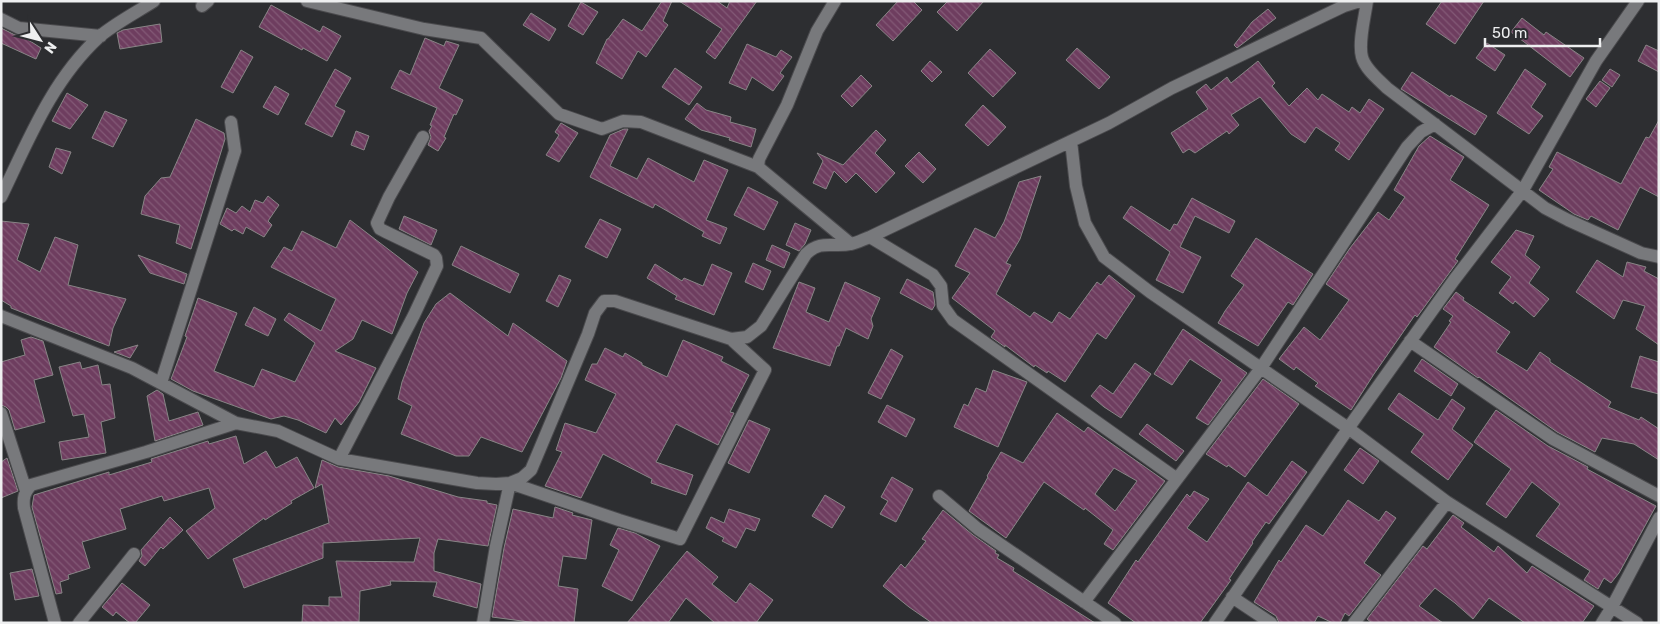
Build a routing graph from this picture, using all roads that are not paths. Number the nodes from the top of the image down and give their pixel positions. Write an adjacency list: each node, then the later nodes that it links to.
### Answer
1 (154, 1): 8 (street)
2 (307, 1): 13 (street)
3 (835, 1): 13 (street)
4 (1360, 1): 12 (street)
5 (1367, 1): 10 (street)
6 (1638, 1): 14 (street)
7 (1, 19): 8 (street)
8 (101, 36): 15 (street)
9 (231, 122): 23 (street)
10 (1435, 124): 14 (street); 22 (street)
11 (422, 137): 27 (street)
12 (1071, 141): 16 (street); 22 (street)
13 (758, 167): 17 (street)
14 (1523, 190): 18 (street); 21 (street)
15 (1, 197)
16 (870, 237): 17 (street); 28 (street)
17 (851, 244): 20 (street)
18 (1659, 257)
19 (1, 316): 23 (street)
20 (731, 339): 29 (street); 29 (street)
21 (1410, 341): 26 (street); 32 (street)
22 (1261, 368): 26 (street); 28 (street)
23 (161, 383): 25 (street)
24 (1, 413): 30 (street)
25 (236, 423): 27 (street); 30 (street)
26 (1348, 428): 33 (street); 36 (street)
27 (339, 459): 29 (street)
28 (1177, 479): 37 (street)
29 (510, 484): 41 (street)
30 (26, 490): 39 (street)
31 (939, 496): 37 (street)
32 (1659, 496)
33 (1447, 502): 38 (street); 45 (street)
34 (1659, 518): 38 (street)
35 (134, 554): 40 (street)
36 (1232, 597): 43 (street); 44 (street)
37 (1084, 602): 42 (street)
38 (1612, 607): 46 (street); 47 (street)
39 (55, 623)
40 (79, 623)
41 (484, 623)
42 (1114, 623)
43 (1215, 623)
44 (1271, 623)
45 (1354, 623)
46 (1602, 623)
47 (1637, 623)

